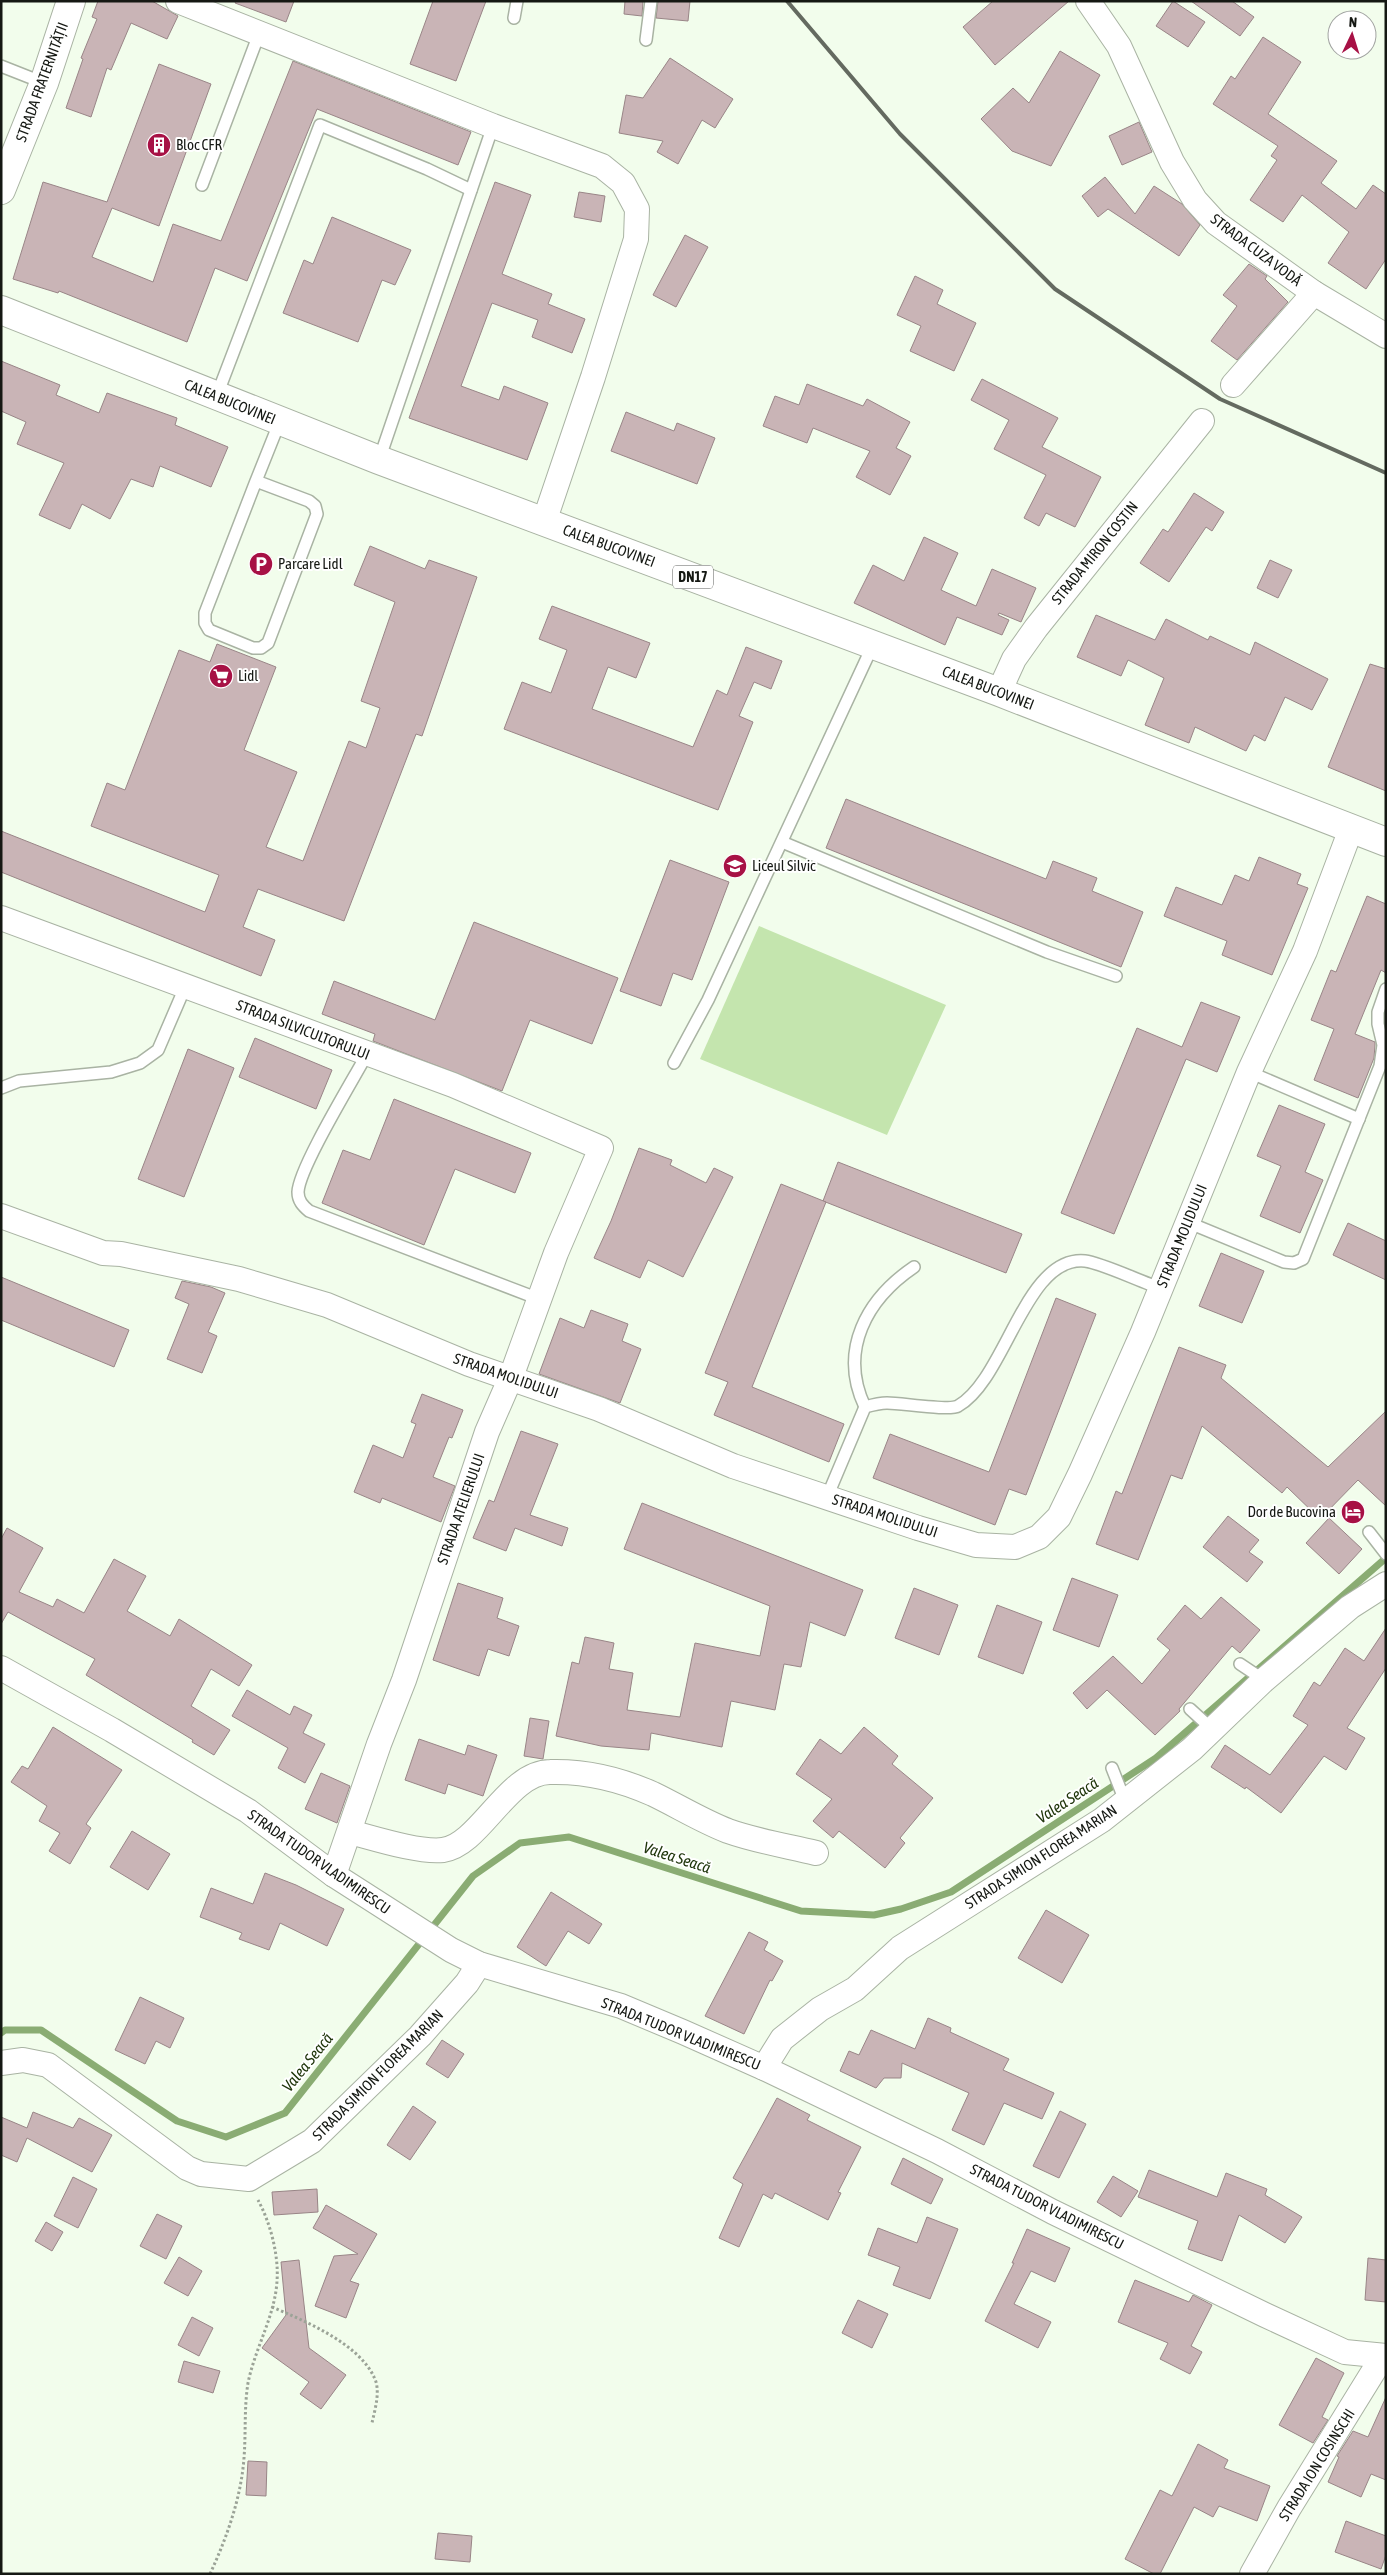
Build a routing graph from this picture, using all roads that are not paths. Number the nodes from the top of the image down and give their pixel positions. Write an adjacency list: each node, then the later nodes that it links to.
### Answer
1 (72, 1): 10 (main road, STRADA FRATERNITĂȚII)
2 (178, 1): 7 (street)
3 (517, 1): 6 (lane)
4 (651, 1): 8 (lane)
5 (1088, 1): 15 (street, STRADA CUZA VODĂ)
6 (514, 18)
7 (259, 34): 11 (street); 12 (lane)
8 (646, 40)
9 (1, 66): 10 (lane)
10 (44, 83): 13 (main road, STRADA FRATERNITĂȚII)
11 (493, 126): 14 (lane); 24 (street)
12 (202, 185)
13 (1, 190)
14 (471, 190): 19 (lane); 22 (lane)
15 (1314, 293): 17 (street, STRADA CUZA VODĂ); 18 (street)
16 (1, 310): 19 (main road, CALEA BUCOVINEI / DN17)
17 (1386, 336)
18 (1233, 385)
19 (217, 397): 20 (main road, CALEA BUCOVINEI / DN17)
20 (280, 421): 22 (main road, CALEA BUCOVINEI / DN17); 23 (lane)
21 (1202, 421): 26 (street, STRADA MIRON COSTIN)
22 (379, 460): 24 (main road, CALEA BUCOVINEI / DN17)
23 (256, 481): 23 (lane)
24 (544, 522): 25 (main road, CALEA BUCOVINEI / DN17)
25 (873, 645): 26 (main road, CALEA BUCOVINEI / DN17); 28 (lane)
26 (999, 692): 27 (main road, CALEA BUCOVINEI / DN17)
27 (1352, 829): 29 (main road, CALEA BUCOVINEI / DN17); 36 (street, STRADA MOLIDULUI)
28 (782, 842): 31 (lane); 35 (lane)
29 (1386, 842)
30 (1, 918): 32 (street, STRADA SILVICULTORULUI)
31 (1116, 976)
32 (186, 986): 34 (street, STRADA SILVICULTORULUI); 37 (lane)
33 (1386, 989): 38 (lane)
34 (367, 1054): 39 (street, STRADA SILVICULTORULUI); 44 (lane)
35 (674, 1062)
36 (1249, 1072): 38 (lane); 41 (street, STRADA MOLIDULUI)
37 (1, 1088)
38 (1359, 1119): 41 (lane)
39 (602, 1148): 44 (street, STRADA ATELIERULUI)
40 (1, 1216): 45 (street, STRADA MOLIDULUI)
41 (1188, 1222): 43 (street, STRADA MOLIDULUI)
42 (914, 1266): 46 (lane)
43 (1160, 1288): 46 (lane); 47 (street, STRADA MOLIDULUI)
44 (539, 1299): 45 (street, STRADA ATELIERULUI)
45 (511, 1377): 47 (street, STRADA MOLIDULUI); 58 (street, STRADA ATELIERULUI)
46 (865, 1406): 47 (lane)
47 (827, 1497)
48 (1369, 1532): 49 (lane)
49 (1384, 1552)
50 (1386, 1584): 53 (street, STRADA SIMION FLOREA MARIAN)
51 (1240, 1664): 53 (lane)
52 (1, 1668): 60 (street, STRADA TUDOR VLADIMIRESCU)
53 (1264, 1680): 55 (street, STRADA SIMION FLOREA MARIAN)
54 (1190, 1709): 55 (lane)
55 (1213, 1730): 57 (street, STRADA SIMION FLOREA MARIAN)
56 (1112, 1768): 57 (lane)
57 (1123, 1796): 63 (street, STRADA SIMION FLOREA MARIAN)
58 (350, 1832): 59 (street); 60 (street, STRADA ATELIERULUI)
59 (816, 1853)
60 (334, 1875): 61 (street, STRADA TUDOR VLADIMIRESCU)
61 (479, 1964): 62 (street, STRADA SIMION FLOREA MARIAN); 63 (street, STRADA TUDOR VLADIMIRESCU)
62 (1, 2063)
63 (764, 2068): 64 (street, STRADA TUDOR VLADIMIRESCU)
64 (1384, 2356): 65 (street, STRADA ION COSINSCHI)
65 (1252, 2574)

